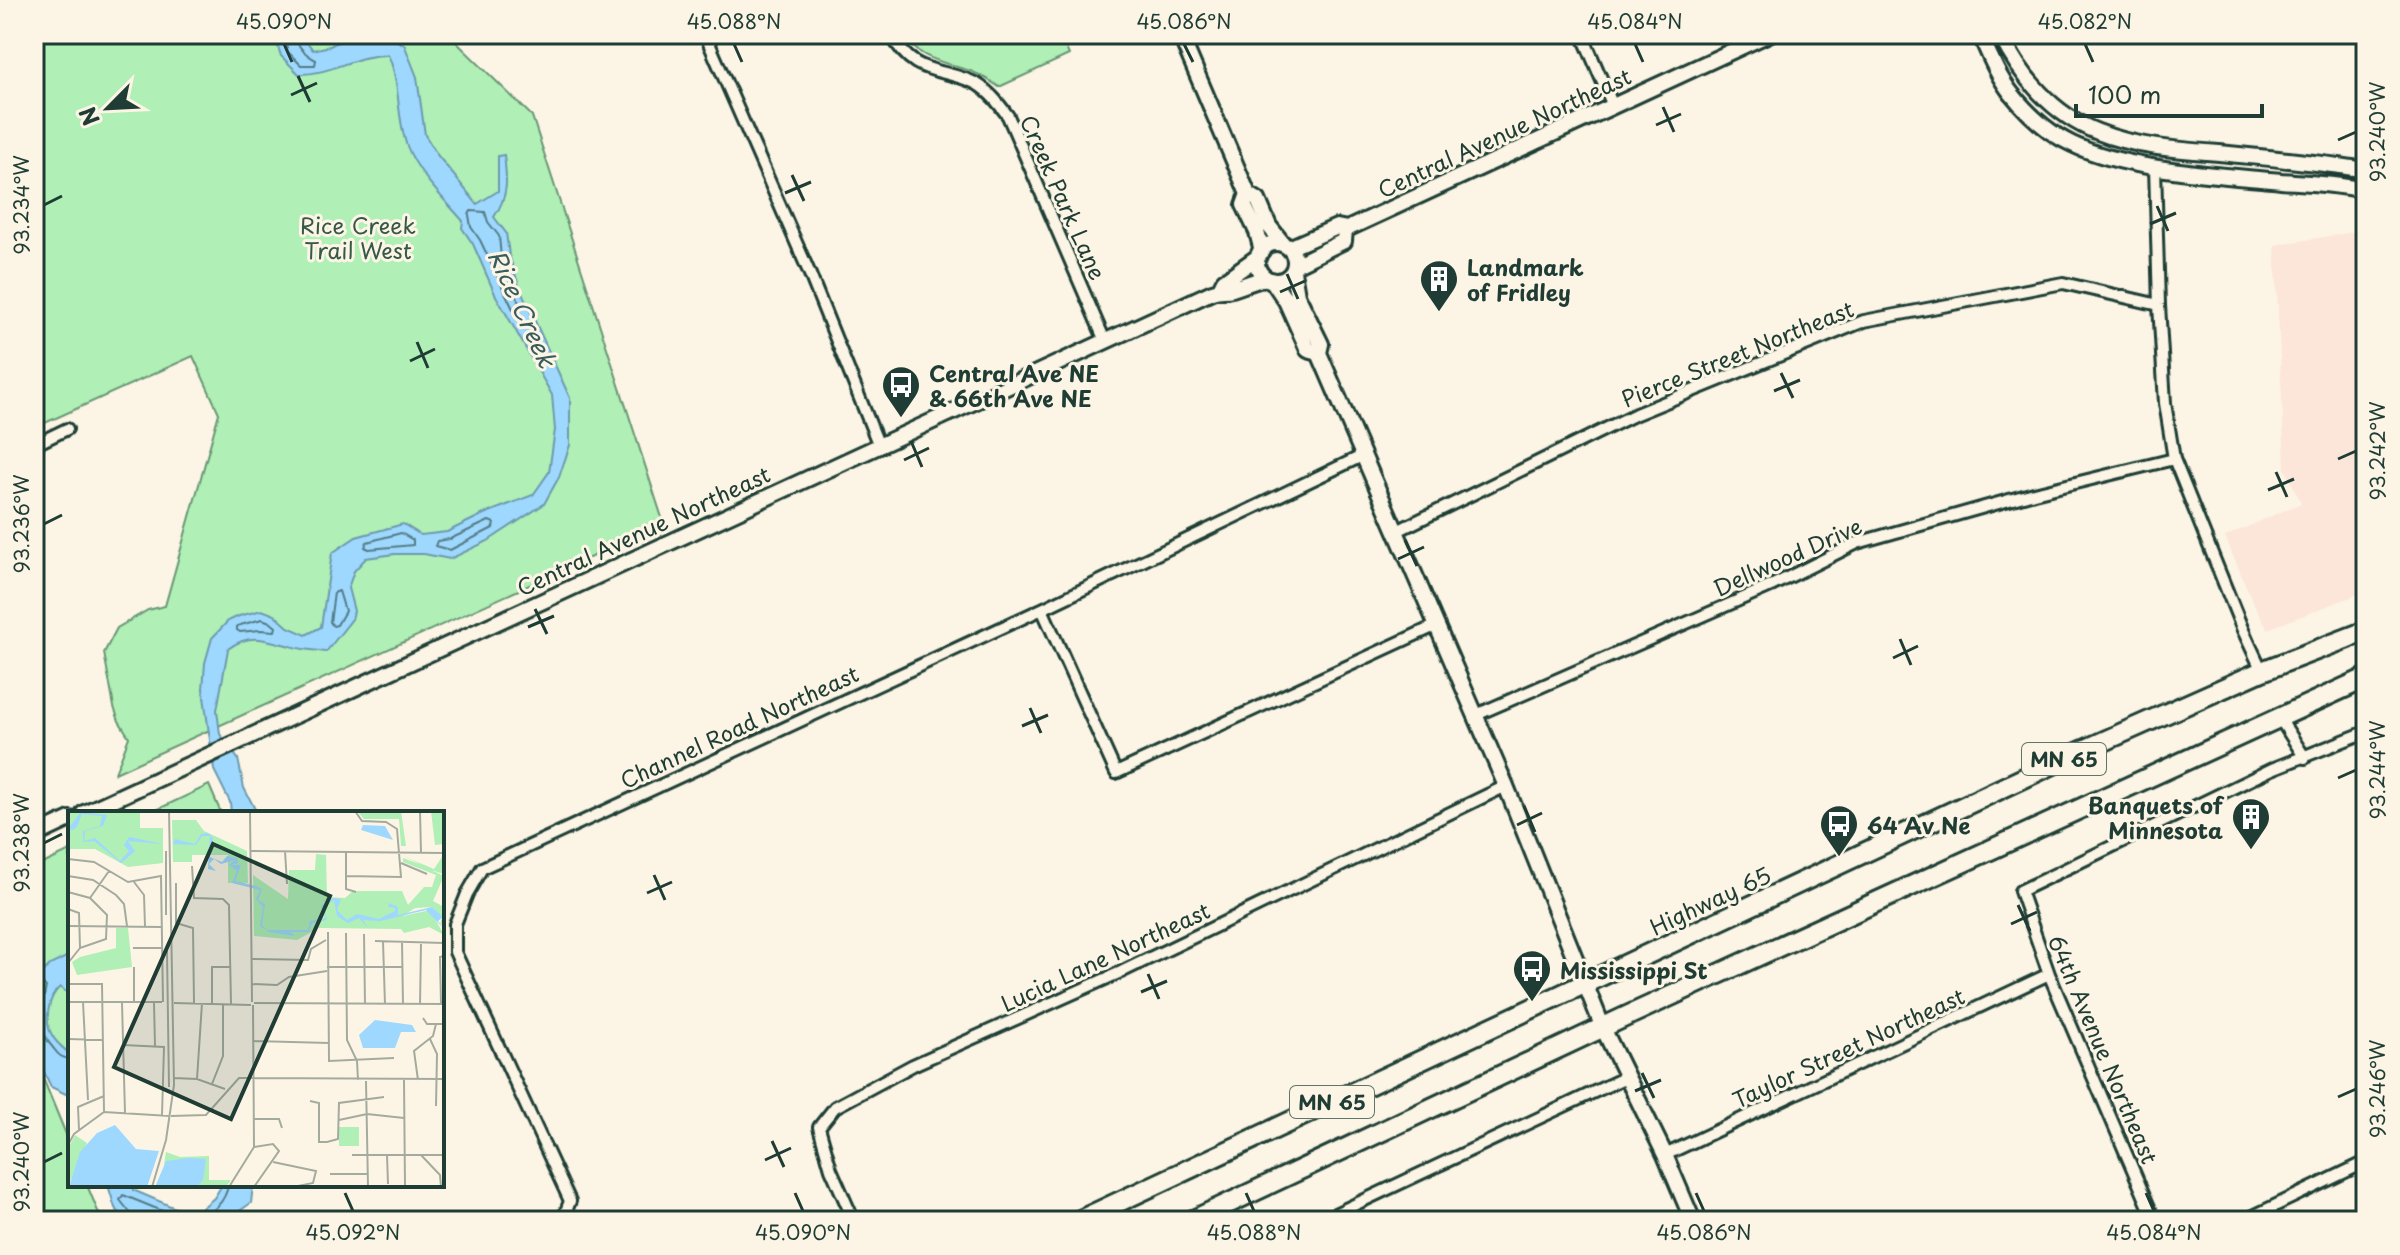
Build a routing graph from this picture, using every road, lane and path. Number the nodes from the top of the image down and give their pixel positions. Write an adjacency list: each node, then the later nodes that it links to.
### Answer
1 (705, 34): 24 (street)
2 (891, 34): 20 (street, Creek Park Lane)
3 (1180, 34): 12 (street)
4 (1582, 34): 8 (street)
5 (1769, 34): 8 (street, Central Avenue Northeast)
6 (1980, 34): 9 (street)
7 (2000, 34): 10 (street)
8 (1613, 106): 13 (street, Central Avenue Northeast)
9 (2155, 167): 11 (street); 19 (street)
10 (2366, 170)
11 (2366, 191)
12 (1248, 194): 14 (street); 15 (street)
13 (1345, 230): 14 (street, Central Avenue Northeast); 16 (street, Central Avenue Northeast)
14 (1286, 247): 15 (street); 16 (street)
15 (1260, 254): 17 (street); 18 (street, Central Avenue Northeast)
16 (1294, 268): 17 (street); 21 (street)
17 (1269, 279): 18 (street, Central Avenue Northeast); 21 (street)
18 (1220, 289): 20 (street, Central Avenue Northeast)
19 (2159, 305): 26 (street); 27 (street, Pierce Street Northeast)
20 (1105, 341): 24 (street, Central Avenue Northeast)
21 (1319, 353): 25 (street)
22 (67, 429): 23 (street)
23 (34, 445)
24 (879, 446): 38 (street, Central Avenue Northeast)
25 (1364, 455): 27 (street); 28 (street, Channel Road Northeast)
26 (2174, 459): 31 (street); 33 (street, Dellwood Drive)
27 (1397, 531): 29 (street)
28 (1042, 609): 29 (street); 47 (street, Channel Road Northeast)
29 (1437, 625): 33 (street)
30 (2366, 631): 31 (highway, Highway 65 / MN 65)
31 (2262, 671): 42 (highway, Highway 65 / MN 65)
32 (2366, 678): 34 (highway, MN 65)
33 (1476, 715): 37 (street)
34 (2279, 717): 36 (street); 43 (highway, MN 65)
35 (2366, 732): 36 (street)
36 (2305, 758): 41 (street, 64th Avenue Northeast)
37 (1506, 786): 42 (street); 48 (street, Lucia Lane Northeast)
38 (88, 811)
39 (68, 820): 40 (street)
40 (34, 836)
41 (2049, 974): 45 (street, Taylor Street Northeast); 53 (street, 64th Avenue Northeast)
42 (1586, 983): 43 (street); 49 (highway, Highway 65 / MN 65)
43 (1603, 1028): 44 (street); 50 (highway, MN 65)
44 (1626, 1077): 45 (street); 51 (street)
45 (1665, 1155): 52 (street)
46 (2366, 1162): 54 (street)
47 (558, 1221)
48 (854, 1221)
49 (1078, 1221)
50 (1191, 1221)
51 (1320, 1221)
52 (1693, 1221)
53 (2155, 1221)
54 (2243, 1221)

